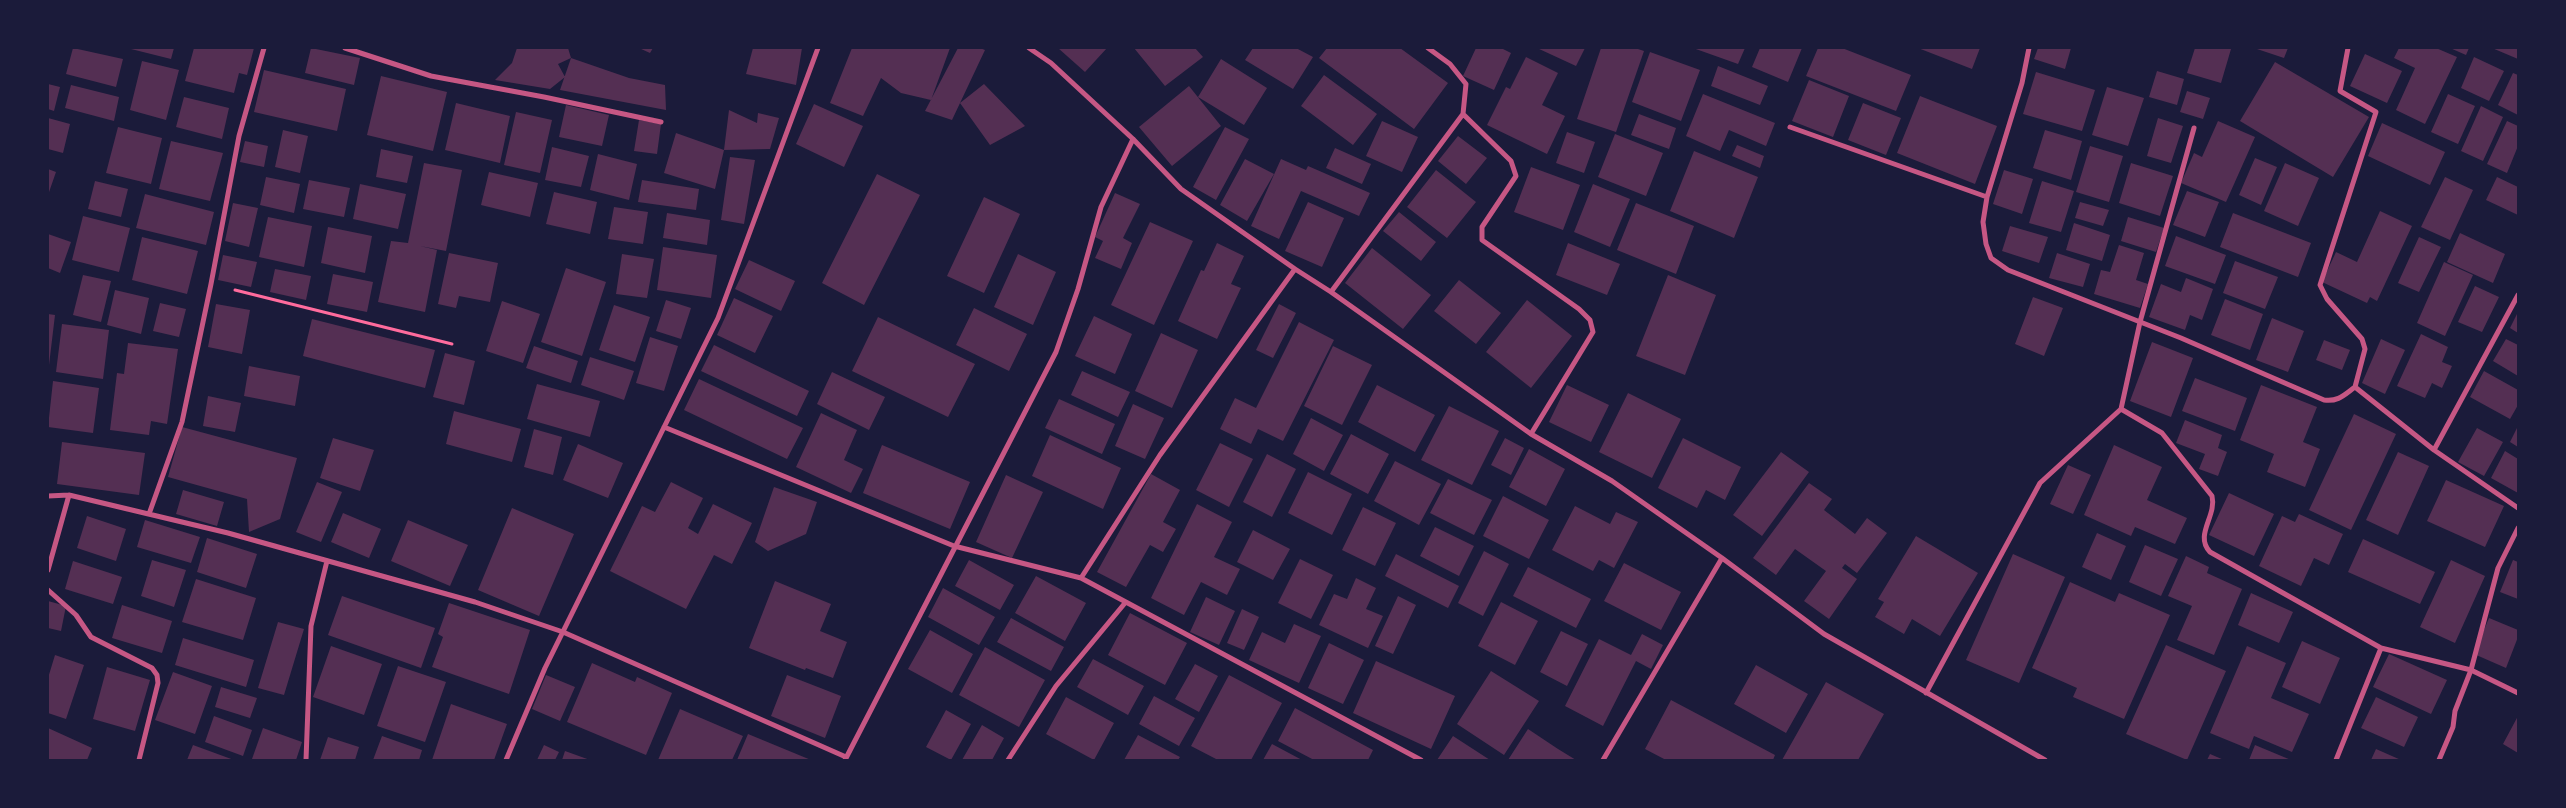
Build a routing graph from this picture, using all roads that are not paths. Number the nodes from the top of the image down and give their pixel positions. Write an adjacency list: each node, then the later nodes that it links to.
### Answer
1 (264, 48): 26 (street)
2 (345, 48): 9 (street)
3 (818, 48): 20 (street)
4 (1029, 48): 12 (street)
5 (1428, 48): 8 (street)
6 (2029, 48): 13 (street)
7 (2348, 48): 18 (street)
8 (1463, 114): 15 (street); 21 (street)
9 (661, 122)
10 (1790, 127): 13 (street)
11 (2194, 128): 17 (street)
12 (1133, 139): 14 (street); 28 (street)
13 (1987, 197): 17 (street)
14 (1295, 269): 15 (street); 32 (street)
15 (1332, 292): 21 (street)
16 (2518, 295): 22 (street)
17 (2140, 322): 18 (street); 19 (street)
18 (2355, 387): 22 (street)
19 (2121, 409): 36 (street); 38 (street)
20 (664, 427): 28 (street); 35 (street)
21 (1532, 434): 29 (street)
22 (2434, 450): 25 (street)
23 (69, 495): 24 (street); 26 (street); 31 (street)
24 (48, 496)
25 (2518, 508)
26 (149, 514): 30 (street)
27 (2518, 528): 37 (street)
28 (954, 546): 32 (street); 40 (street)
29 (1722, 558): 38 (street); 46 (street)
30 (327, 561): 35 (street); 42 (street)
31 (48, 570)
32 (1081, 578): 34 (street)
33 (48, 590): 41 (street)
34 (1125, 602): 44 (street); 45 (street)
35 (562, 632): 40 (street); 43 (street)
36 (2381, 648): 37 (street); 48 (street)
37 (2470, 670): 39 (street); 49 (street)
38 (1926, 693): 47 (street)
39 (2518, 693)
40 (845, 759)
41 (139, 760)
42 (306, 760)
43 (506, 760)
44 (1008, 760)
45 (1421, 760)
46 (1603, 760)
47 (2044, 760)
48 (2336, 760)
49 (2439, 760)

